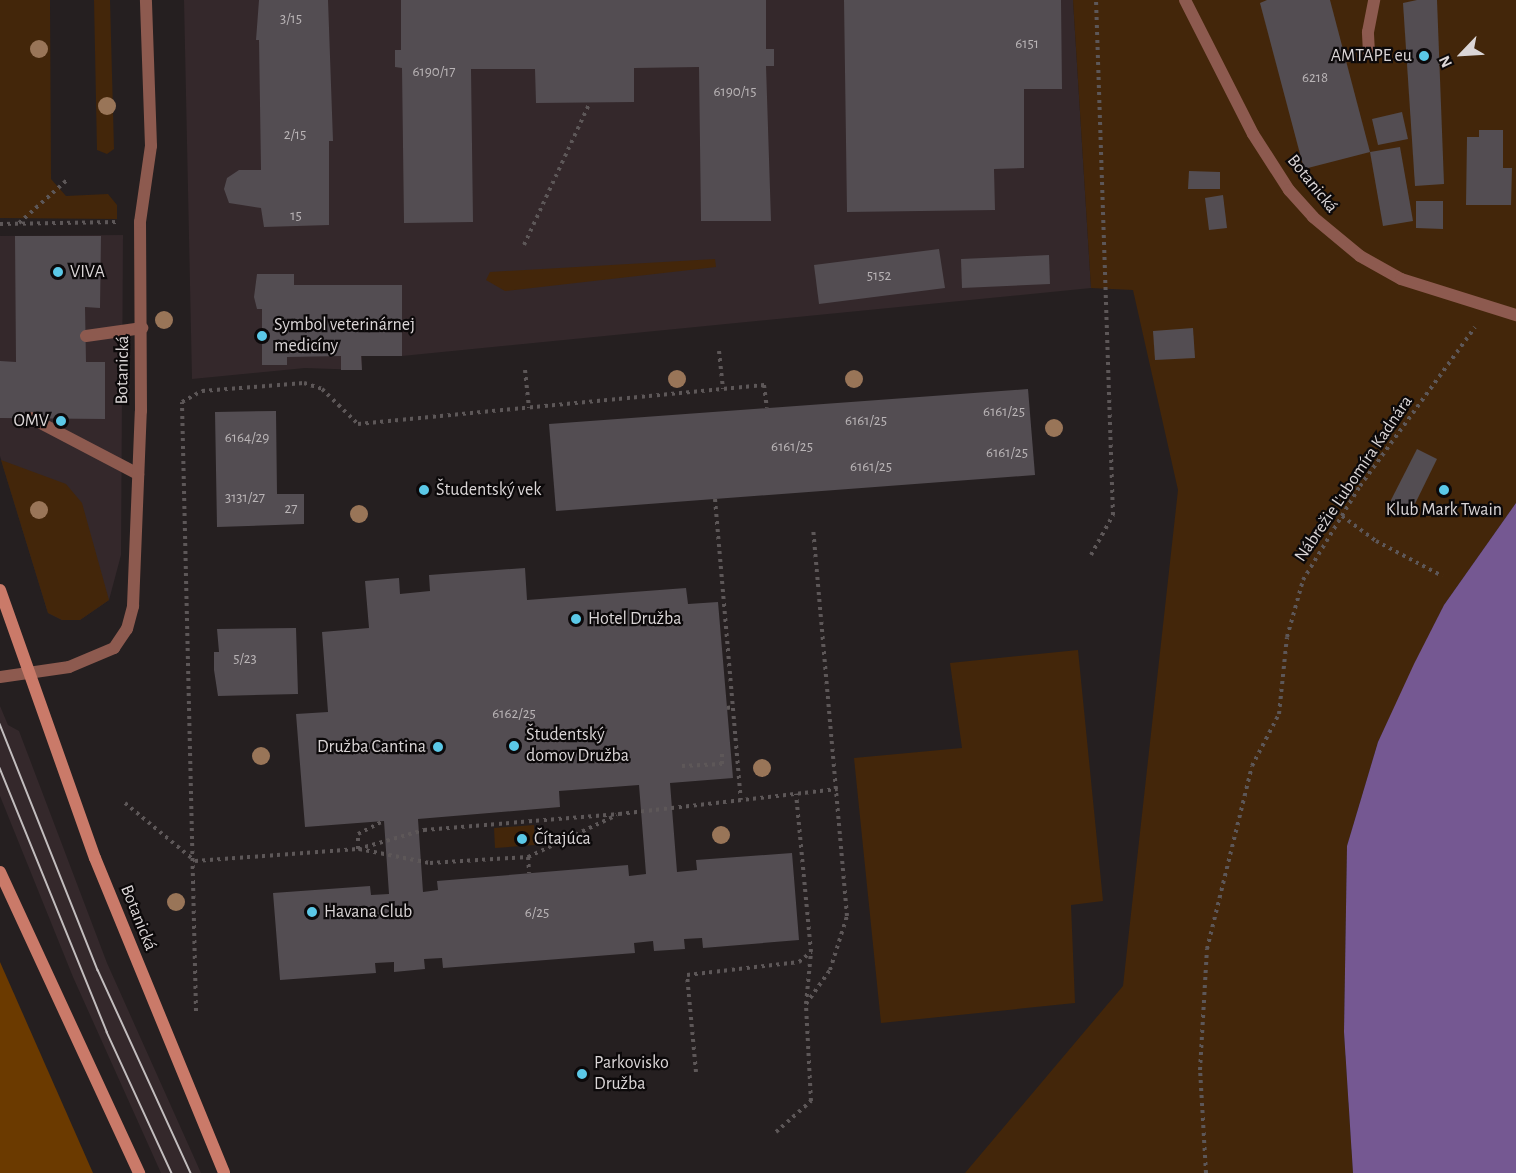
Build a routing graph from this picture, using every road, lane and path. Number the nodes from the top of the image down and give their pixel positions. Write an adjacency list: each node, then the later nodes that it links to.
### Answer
1 (147, 0): 14 (street, Botanická)
2 (1096, 0): 26 (path)
3 (1185, 0): 12 (street, Botanická)
4 (1374, 0): 5 (street)
5 (1369, 53)
6 (590, 102): 11 (path)
7 (68, 179): 10 (path)
8 (128, 221): 10 (path)
9 (0, 224): 10 (path)
10 (18, 224)
11 (524, 245)
12 (1488, 308): 13 (street, Botanická); 24 (path, Nábrežie Ľubomíra Kadnára)
13 (1516, 315)
14 (142, 328): 15 (street); 22 (street, Botanická)
15 (86, 336)
16 (719, 351): 18 (path)
17 (525, 370): 19 (path)
18 (723, 389): 19 (path); 20 (path)
19 (529, 408): 43 (path)
20 (767, 408)
21 (31, 418): 22 (street)
22 (138, 474): 29 (street, Botanická)
23 (715, 499): 31 (path)
24 (1342, 516): 27 (path); 53 (path, Nábrežie Ľubomíra Kadnára)
25 (813, 529): 35 (path)
26 (1091, 555)
27 (1442, 576)
28 (0, 590): 29 (main road, Botanická)
29 (29, 673): 30 (street, Botanická); 52 (main road, Botanická)
30 (0, 677)
31 (733, 707): 32 (path); 37 (path)
32 (727, 708)
33 (722, 753): 34 (path)
34 (682, 766)
35 (838, 789): 36 (path); 47 (path)
36 (795, 794): 37 (path); 46 (path)
37 (741, 800): 39 (path)
38 (125, 802): 43 (path)
39 (619, 814): 41 (path); 42 (path)
40 (384, 821): 41 (path)
41 (358, 849): 42 (path); 43 (path)
42 (528, 857): 45 (path)
43 (195, 861): 48 (path)
44 (0, 872): 51 (main road)
45 (529, 873)
46 (811, 952): 47 (path); 49 (path)
47 (806, 1004): 50 (path)
48 (196, 1011)
49 (696, 1072)
50 (776, 1132)
51 (139, 1173)
52 (224, 1173)
53 (1206, 1173)

